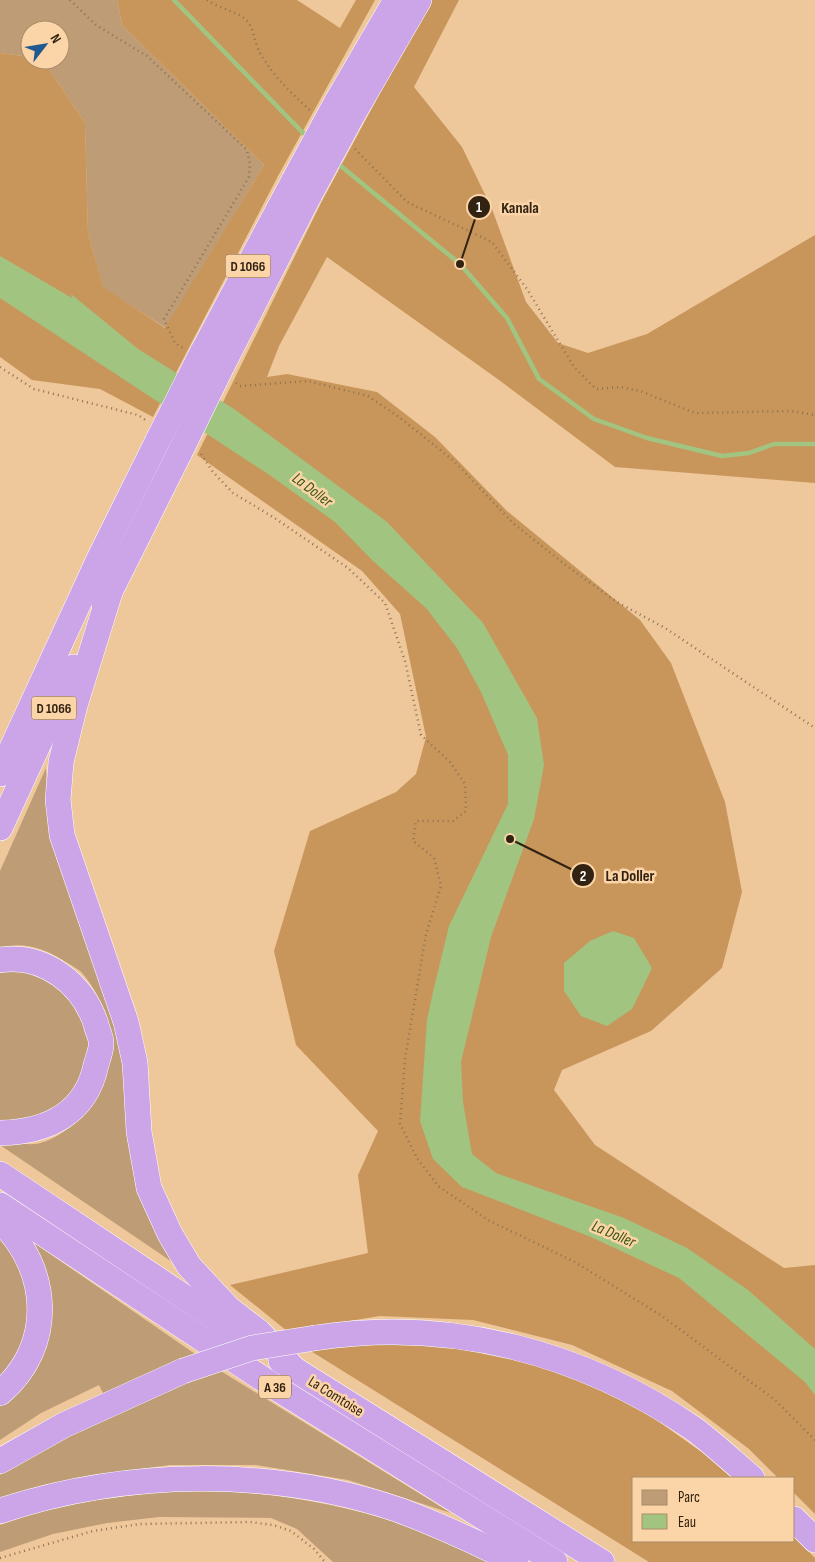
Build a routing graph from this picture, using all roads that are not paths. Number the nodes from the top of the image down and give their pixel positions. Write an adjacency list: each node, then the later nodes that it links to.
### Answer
1 (396, 0): 3 (highway, D 1066)
2 (419, 0): 3 (highway, D 1066)
3 (344, 109): 4 (highway, D 1066, bridge)
4 (212, 363): 5 (highway, D 1066, bridge); 6 (highway, D 1066, bridge)
5 (111, 589): 9 (highway, D 1066); 15 (highway)
6 (73, 619): 7 (highway); 8 (highway, D 1066)
7 (0, 734)
8 (0, 774)
9 (0, 828)
10 (0, 960): 11 (highway)
11 (0, 1133)
12 (0, 1174): 15 (highway, La Comtoise / A 36)
13 (0, 1205): 23 (highway, La Comtoise / A 36)
14 (0, 1221): 16 (highway)
15 (294, 1370): 24 (highway, La Comtoise / A 36)
16 (0, 1393)
17 (0, 1461): 18 (highway, bridge)
18 (751, 1477)
19 (0, 1511): 22 (highway)
20 (795, 1520): 21 (highway)
21 (815, 1540)
22 (516, 1562)
23 (555, 1562)
24 (602, 1562)

